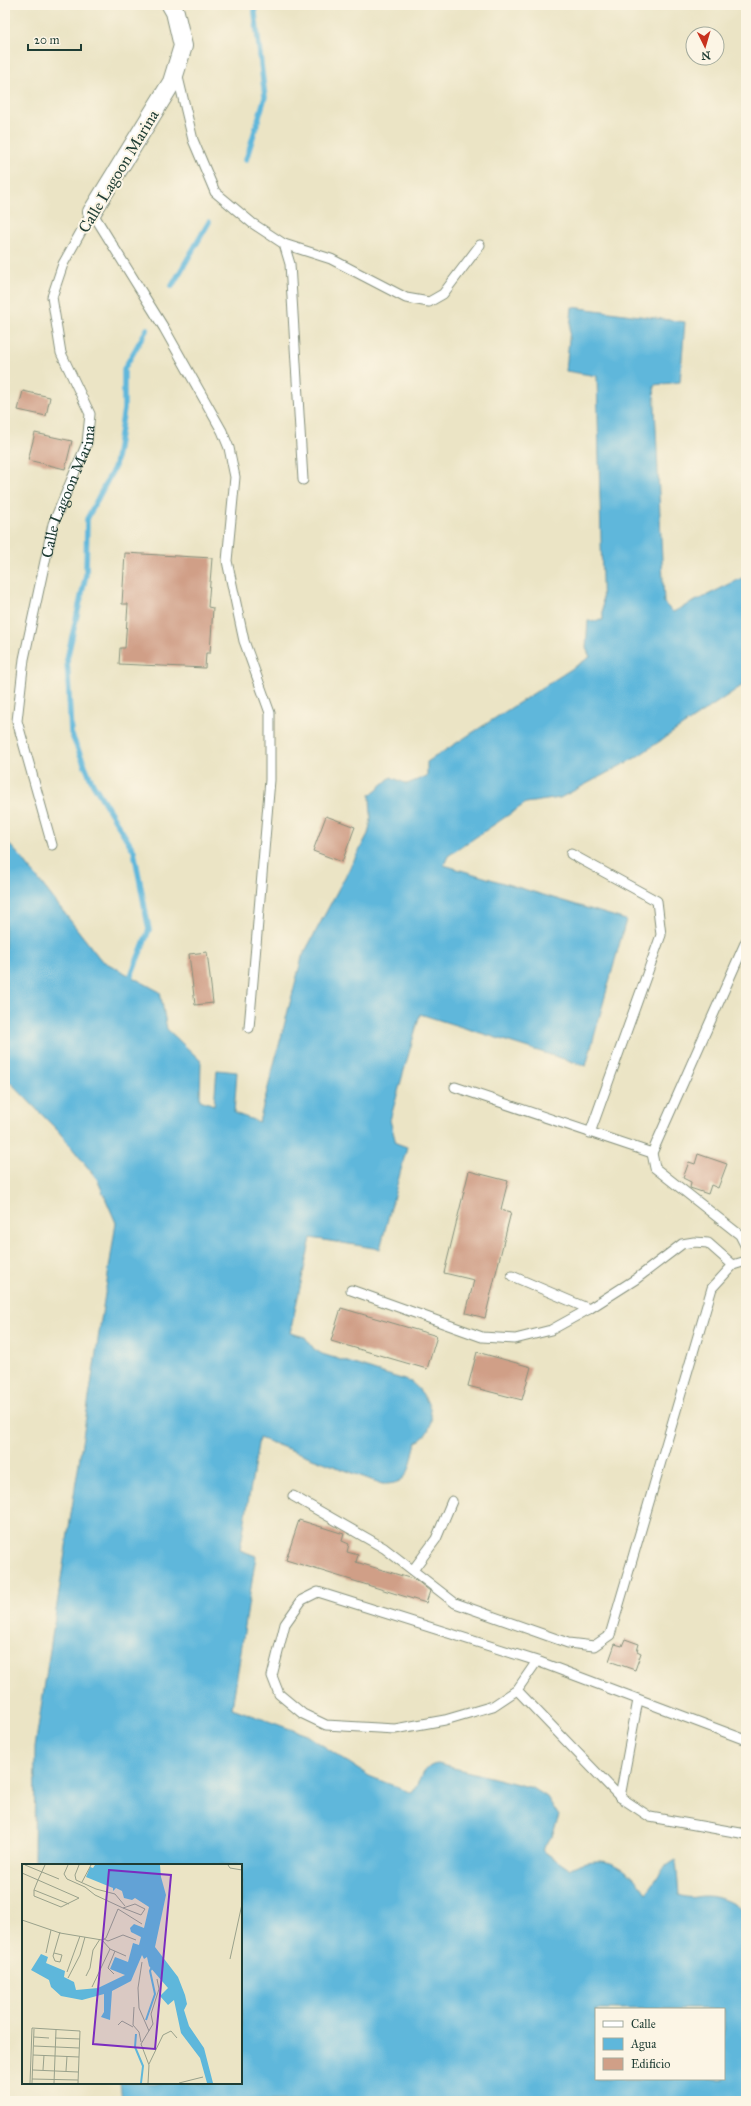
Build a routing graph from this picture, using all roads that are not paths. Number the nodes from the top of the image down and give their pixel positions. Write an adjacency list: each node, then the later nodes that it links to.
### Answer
1 (171, 5): 2 (street, Calle Lagoon Marina)
2 (176, 68): 3 (street, Calle Lagoon Marina); 4 (lane)
3 (92, 212): 7 (lane, Calle Lagoon Marina); 10 (lane)
4 (284, 244): 5 (lane); 6 (lane)
5 (480, 245)
6 (302, 480)
7 (52, 845)
8 (571, 854): 12 (lane)
9 (746, 941): 13 (lane)
10 (249, 1028)
11 (455, 1087): 12 (lane)
12 (590, 1132): 13 (lane)
13 (652, 1153): 14 (lane)
14 (746, 1247)
15 (746, 1261): 16 (lane)
16 (733, 1265): 19 (lane); 22 (lane)
17 (512, 1276): 19 (lane)
18 (350, 1290): 19 (lane)
19 (590, 1309)
20 (293, 1496): 22 (lane)
21 (452, 1501): 22 (lane)
22 (412, 1570)
23 (537, 1661): 24 (lane); 24 (lane); 25 (lane)
24 (517, 1690): 27 (lane)
25 (638, 1700): 26 (lane); 27 (lane)
26 (746, 1740)
27 (620, 1797): 28 (lane)
28 (746, 1834)

